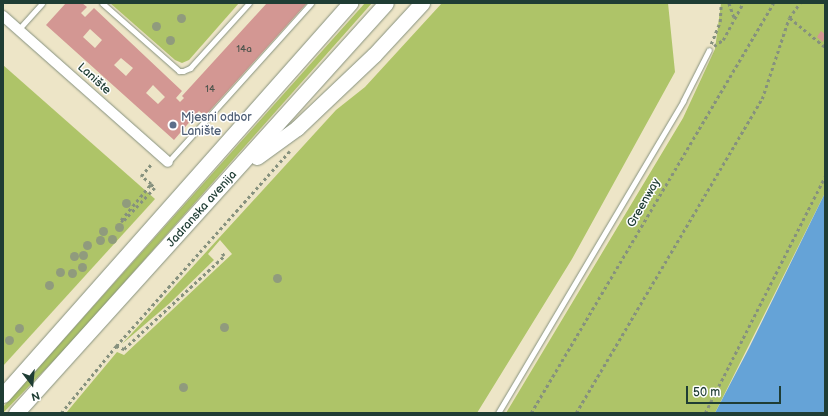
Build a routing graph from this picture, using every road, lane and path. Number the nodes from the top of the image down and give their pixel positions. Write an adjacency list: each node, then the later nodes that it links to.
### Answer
1 (42, 3): 16 (lane)
2 (102, 3): 3 (lane)
3 (249, 3)
4 (311, 3): 21 (lane)
5 (386, 3): 22 (main road, Jadranska avenija)
6 (422, 3): 22 (main road)
7 (721, 3): 18 (path)
8 (729, 3): 14 (path)
9 (743, 3): 14 (path)
10 (773, 3): 33 (path, Greenway)
11 (800, 3): 15 (path)
12 (346, 6): 27 (main road)
13 (3, 16): 16 (street, Lanište)
14 (734, 18): 18 (path)
15 (790, 18): 17 (path); 34 (path)
16 (18, 30): 20 (street, Lanište)
17 (825, 47)
18 (709, 50): 32 (lane)
19 (294, 147): 26 (path)
20 (160, 155): 21 (street, Lanište); 24 (path)
21 (168, 162)
22 (234, 174): 30 (main road, Jadranska avenija)
23 (825, 176): 35 (path)
24 (151, 184): 24 (path)
25 (220, 252): 26 (path)
26 (116, 346): 31 (path)
27 (36, 358): 28 (main road); 29 (main road)
28 (3, 381)
29 (3, 395)
30 (16, 413)
31 (61, 413)
32 (498, 413)
33 (531, 413)
34 (576, 413)
35 (705, 413)

